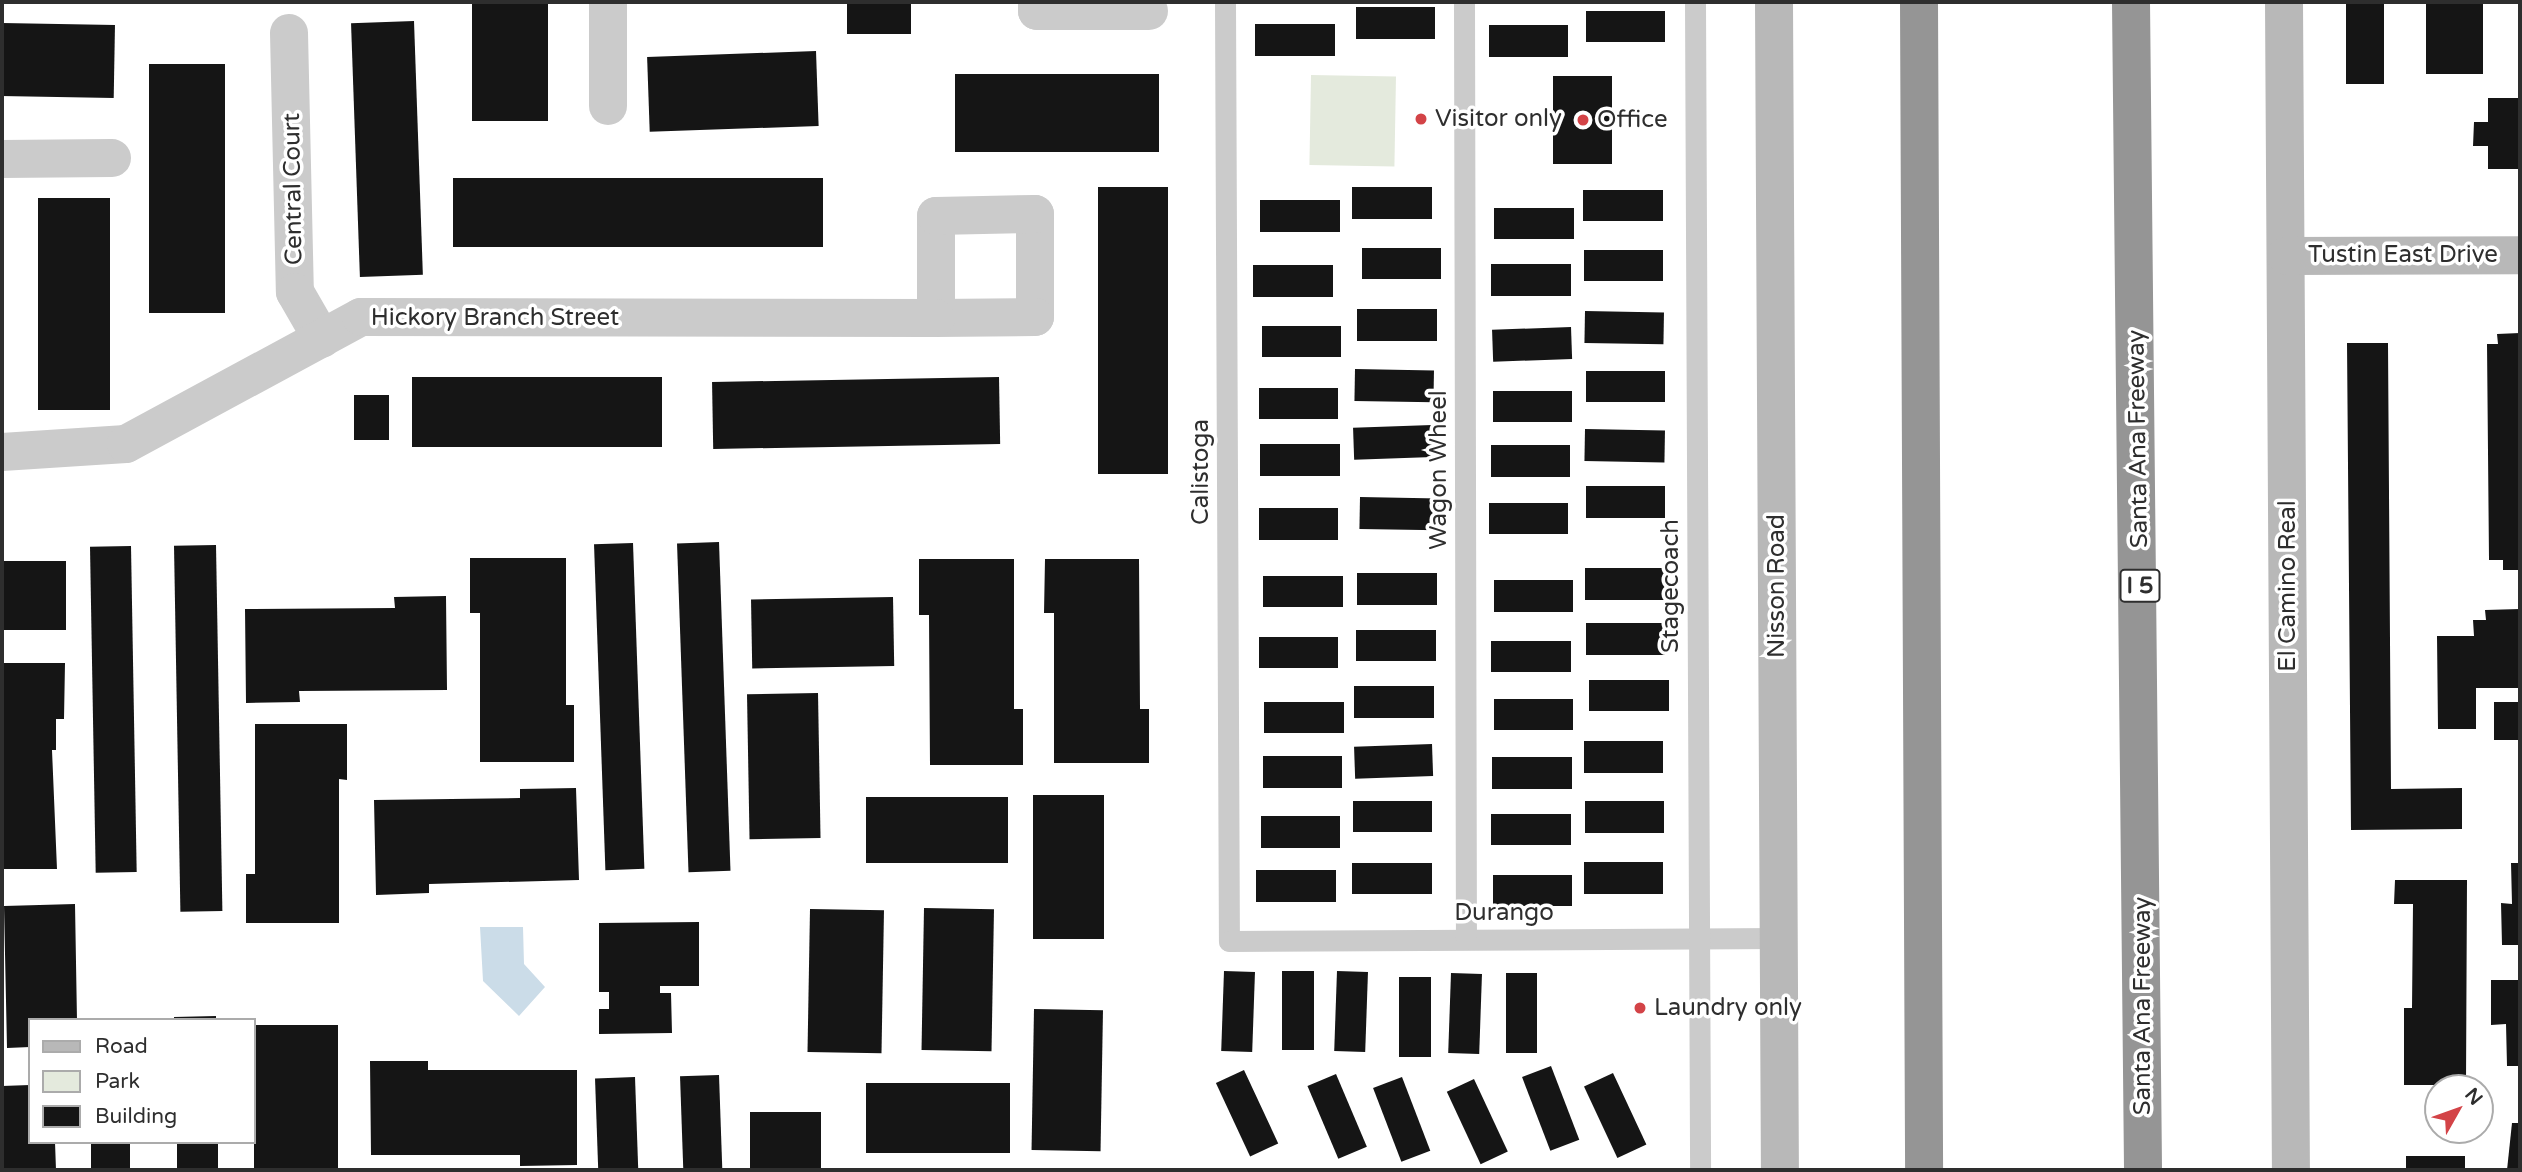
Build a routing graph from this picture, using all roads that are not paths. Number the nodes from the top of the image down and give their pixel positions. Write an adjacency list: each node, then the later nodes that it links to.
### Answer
1 (608, 2): 12 (street)
2 (1037, 2): 10 (street)
3 (1225, 2): 23 (lane, Calistoga)
4 (1464, 2): 21 (lane, Wagon Wheel)
5 (1695, 2): 22 (lane, Stagecoach)
6 (1774, 2): 20 (street, Nisson Road)
7 (1919, 2): 26 (highway)
8 (2131, 2): 27 (highway, Santa Ana Freeway / I 5)
9 (2284, 2): 16 (street, El Camino Real)
10 (1149, 11)
11 (289, 33): 18 (street, Central Court)
12 (608, 106)
13 (112, 158): 14 (street)
14 (2, 159)
15 (2520, 255): 16 (street, Tustin East Drive)
16 (2286, 256): 28 (street, El Camino Real)
17 (936, 318): 18 (street, Hickory Branch Street)
18 (322, 339): 19 (street, Hickory Branch Street)
19 (2, 452)
20 (1779, 938): 22 (lane, Durango); 25 (street, Nisson Road)
21 (1466, 939): 22 (lane, Durango); 23 (lane, Durango)
22 (1698, 940): 24 (lane, Stagecoach)
23 (1229, 941)
24 (1700, 1170)
25 (1780, 1170)
26 (1924, 1170)
27 (2143, 1170)
28 (2291, 1170)

